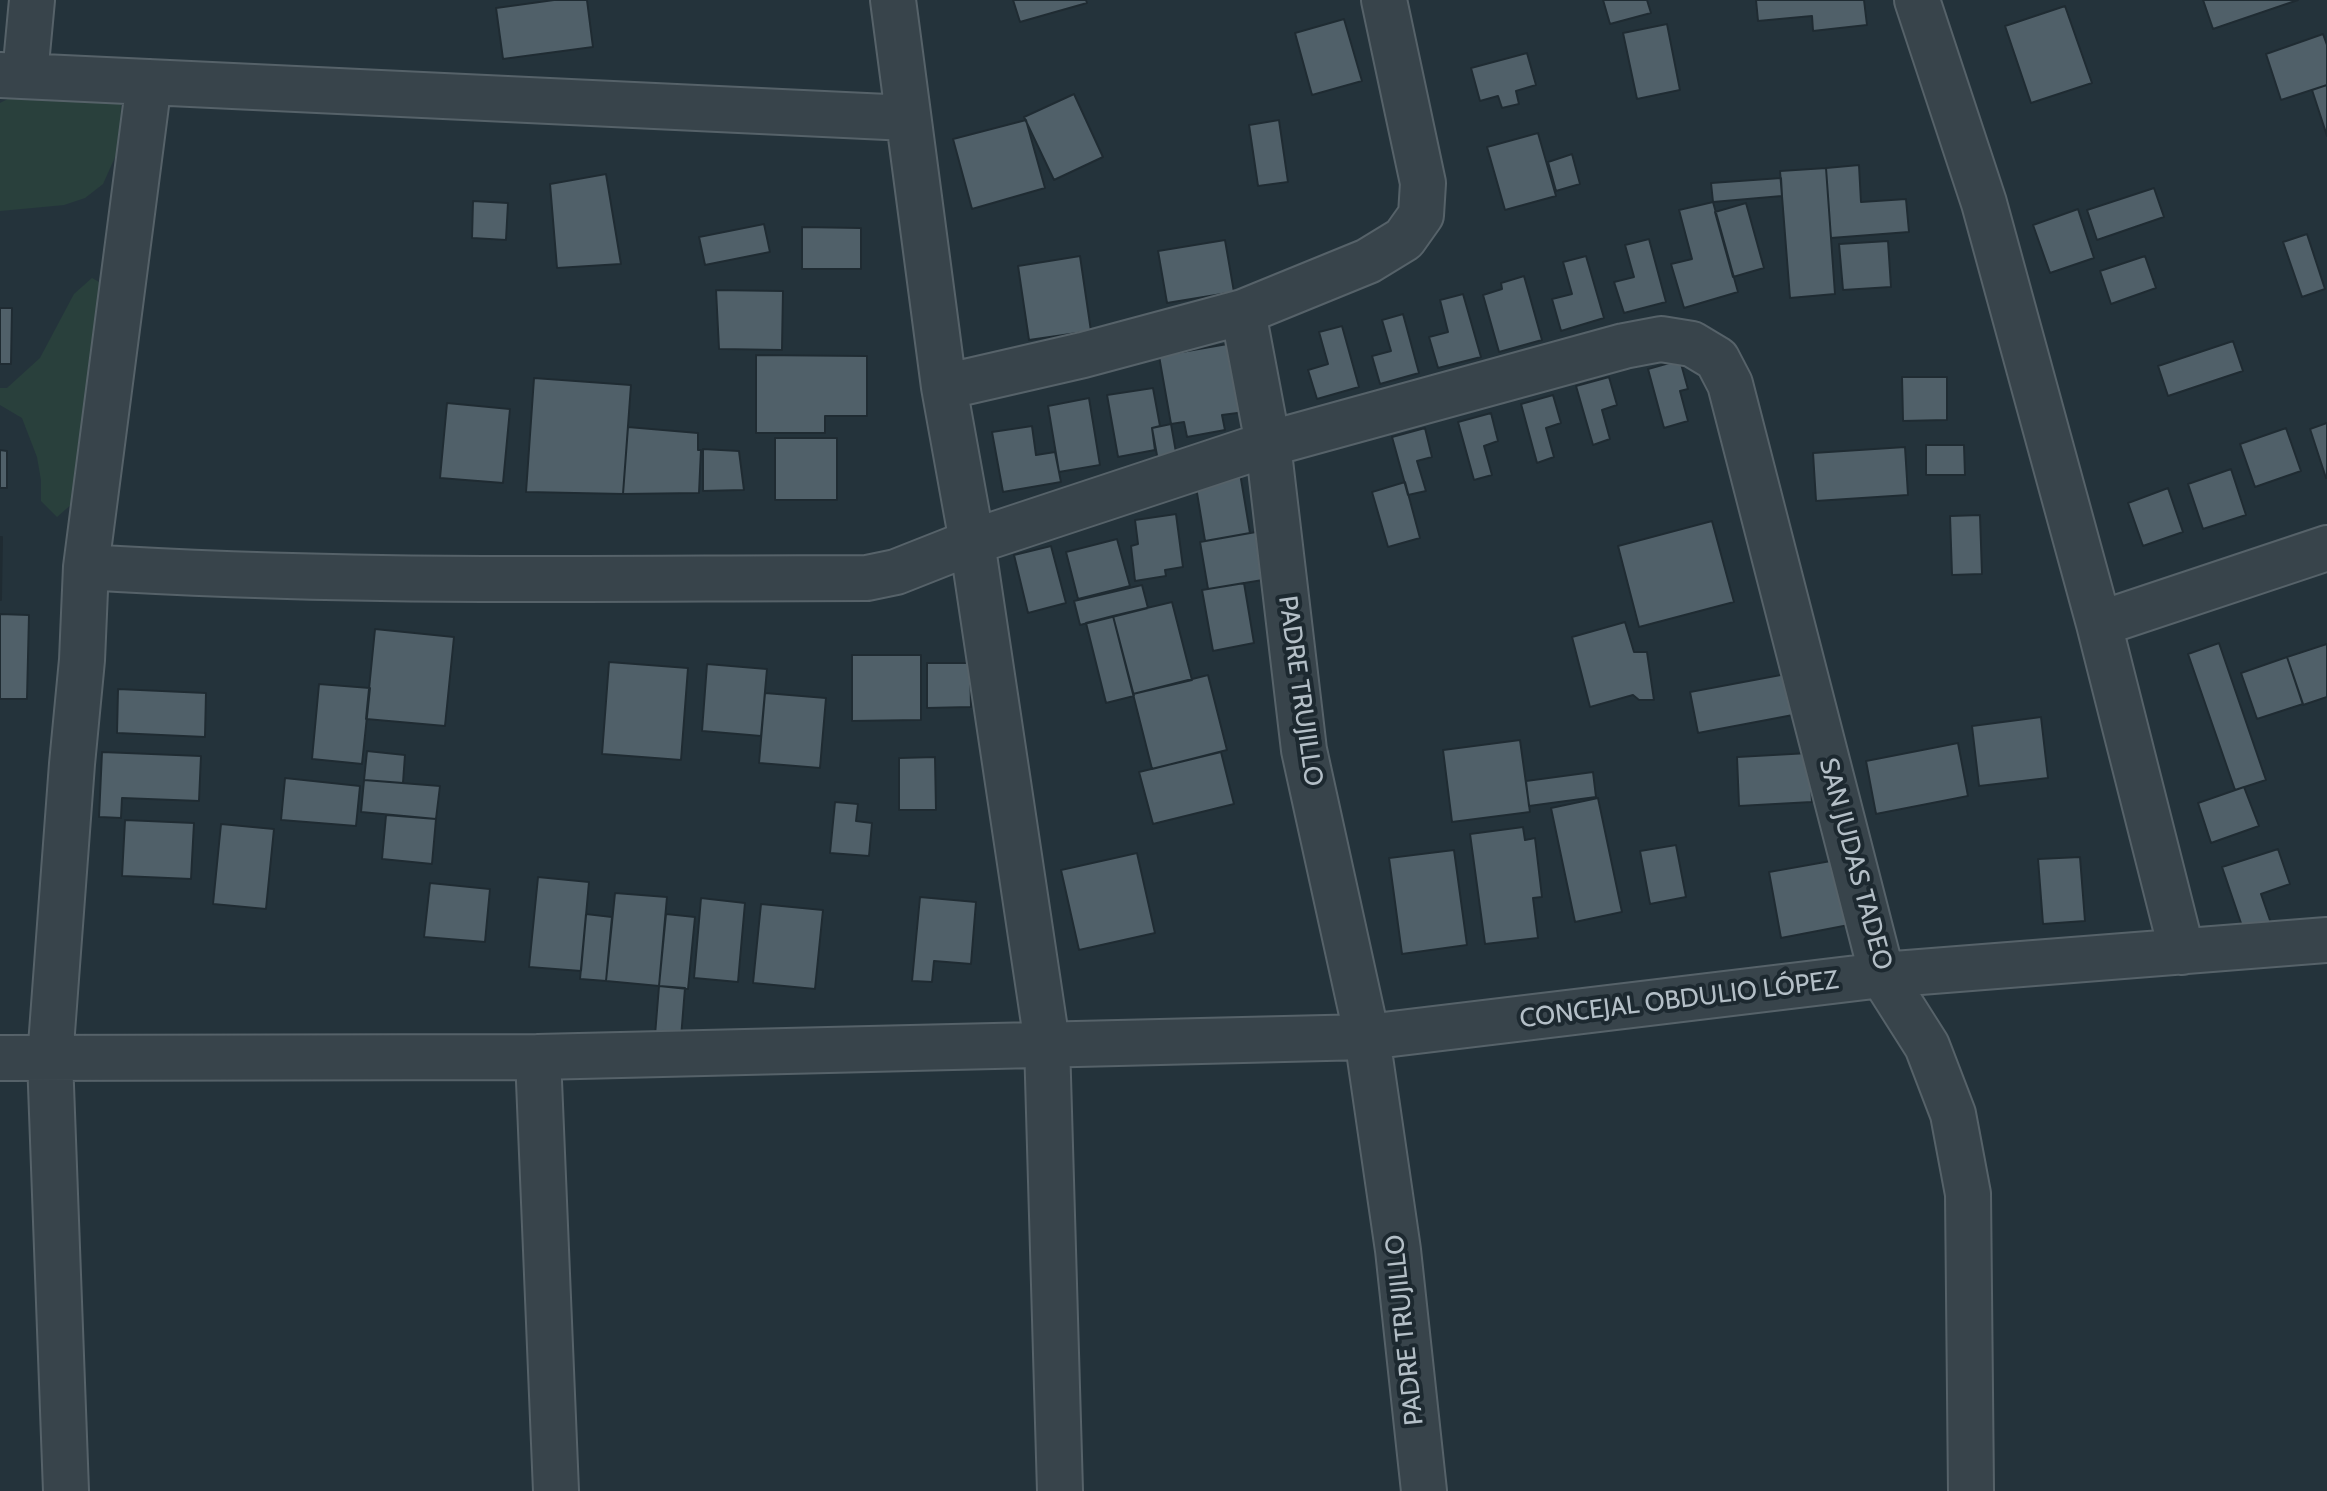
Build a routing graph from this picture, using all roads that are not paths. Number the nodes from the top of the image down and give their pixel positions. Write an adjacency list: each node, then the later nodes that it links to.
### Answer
1 (32, 0): 5 (street)
2 (893, 0): 7 (street)
3 (1384, 0): 8 (street)
4 (1917, 0): 14 (street)
5 (12, 75): 6 (street)
6 (149, 82): 7 (street); 13 (street)
7 (908, 118): 9 (street)
8 (1243, 312): 9 (street); 10 (street, PADRE TRUJILLO)
9 (944, 387): 11 (street)
10 (1268, 444): 11 (street); 17 (street, SAN JUDAS TADEO); 18 (street, PADRE TRUJILLO)
11 (972, 542): 13 (street); 19 (street)
12 (2327, 548): 14 (street)
13 (86, 567): 22 (street)
14 (2099, 624): 16 (street)
15 (2327, 940): 16 (street, CONCEJAL OBDULIO LÓPEZ)
16 (2182, 952): 17 (street, CONCEJAL OBDULIO LÓPEZ)
17 (1882, 975): 18 (street, CONCEJAL OBDULIO LÓPEZ); 27 (street, SAN JUDAS TADEO)
18 (1367, 1037): 19 (street, CONCEJAL OBDULIO LÓPEZ); 26 (street, PADRE TRUJILLO)
19 (1047, 1043): 20 (street, CONCEJAL OBDULIO LÓPEZ); 25 (street)
20 (538, 1057): 22 (street, CONCEJAL OBDULIO LÓPEZ); 24 (street)
21 (0, 1058): 22 (street, CONCEJAL OBDULIO LÓPEZ)
22 (50, 1059): 23 (street)
23 (66, 1491)
24 (556, 1491)
25 (1060, 1491)
26 (1424, 1491)
27 (1971, 1491)

